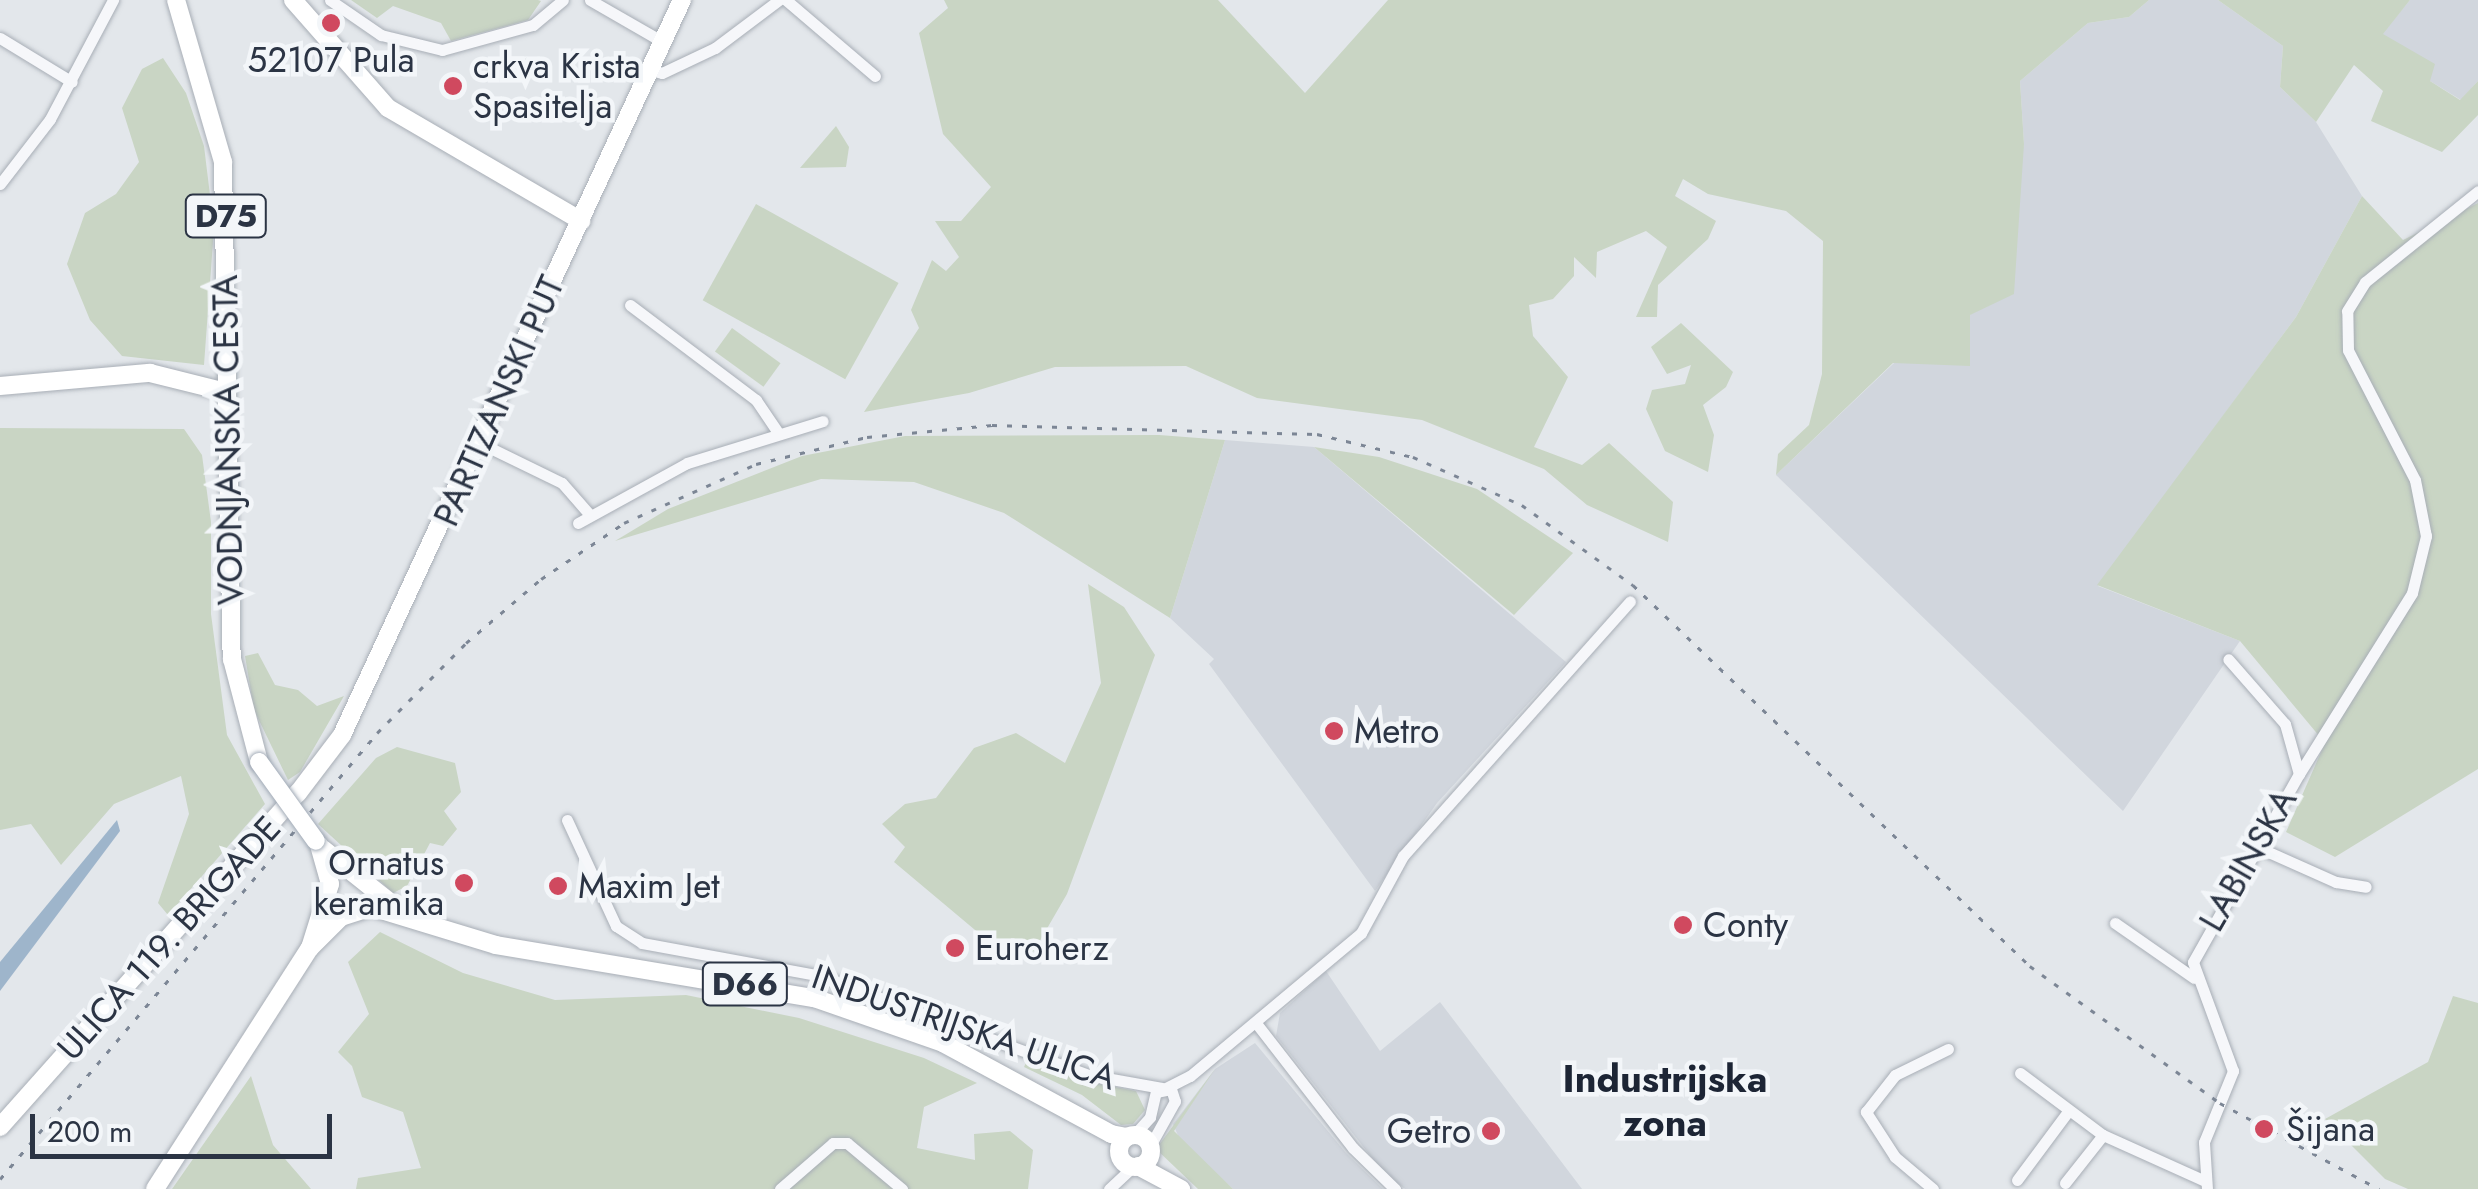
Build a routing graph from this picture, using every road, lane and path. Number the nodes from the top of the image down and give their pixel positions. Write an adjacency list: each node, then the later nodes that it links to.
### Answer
1 (113, 0): 14 (street)
2 (176, 0): 20 (main road, VODNJANSKA CESTA / D75)
3 (293, 0): 17 (main road)
4 (330, 0): 5 (street)
5 (563, 0)
6 (590, 0): 11 (street)
7 (682, 0): 11 (main road, PARTIZANSKI PUT)
8 (779, 0): 12 (street)
9 (786, 0): 13 (street)
10 (0, 38): 14 (street)
11 (663, 42): 12 (main road, PARTIZANSKI PUT)
12 (650, 70): 17 (main road, PARTIZANSKI PUT)
13 (876, 76)
14 (72, 82): 15 (street)
15 (0, 184)
16 (2478, 191): 26 (street)
17 (581, 220): 23 (main road, PARTIZANSKI PUT)
18 (630, 305): 22 (street)
19 (0, 386): 20 (main road)
20 (226, 392): 29 (main road, VODNJANSKA CESTA / D75, bridge)
21 (823, 421): 22 (street)
22 (777, 431): 23 (street)
23 (480, 443): 27 (main road, PARTIZANSKI PUT)
24 (1630, 600): 39 (street, INDUSTRIJSKA ULICA)
25 (2228, 659): 26 (street, LABINSKA)
26 (2299, 774): 30 (street, LABINSKA)
27 (298, 793): 46 (main road, ULICA 119. BRIGADE)
28 (567, 820): 43 (street, INDUSTRIJSKA ULICA)
29 (317, 843): 31 (main road, D75); 33 (main road, D75)
30 (2255, 846): 32 (street); 38 (street, LABINSKA)
31 (360, 881): 33 (main road); 34 (main road); 35 (main road, D66)
32 (2366, 887)
33 (329, 891): 34 (main road, D66); 37 (main road)
34 (354, 911): 35 (main road, D66); 37 (main road)
35 (421, 921): 48 (main road, D66)
36 (2115, 922): 38 (street)
37 (310, 948): 53 (main road)
38 (2194, 978): 51 (street, LABINSKA)
39 (1256, 1023): 42 (street, INDUSTRIJSKA ULICA); 57 (street)
40 (1948, 1049): 58 (street)
41 (2020, 1073): 45 (street)
42 (1190, 1076): 43 (street, INDUSTRIJSKA ULICA); 44 (street, INDUSTRIJSKA ULICA)
43 (1161, 1091): 44 (street); 48 (street)
44 (1175, 1101): 48 (street, INDUSTRIJSKA ULICA)
45 (2069, 1110): 47 (street); 49 (street)
46 (0, 1127)
47 (2103, 1135): 50 (street); 51 (street)
48 (1130, 1152): 52 (main road, D66); 56 (street)
49 (2017, 1180)
50 (2065, 1183)
51 (2206, 1185)
52 (1181, 1188)
53 (155, 1189)
54 (780, 1189): 55 (street)
55 (902, 1189)
56 (1109, 1189)
57 (1395, 1189)
58 (1933, 1189)

